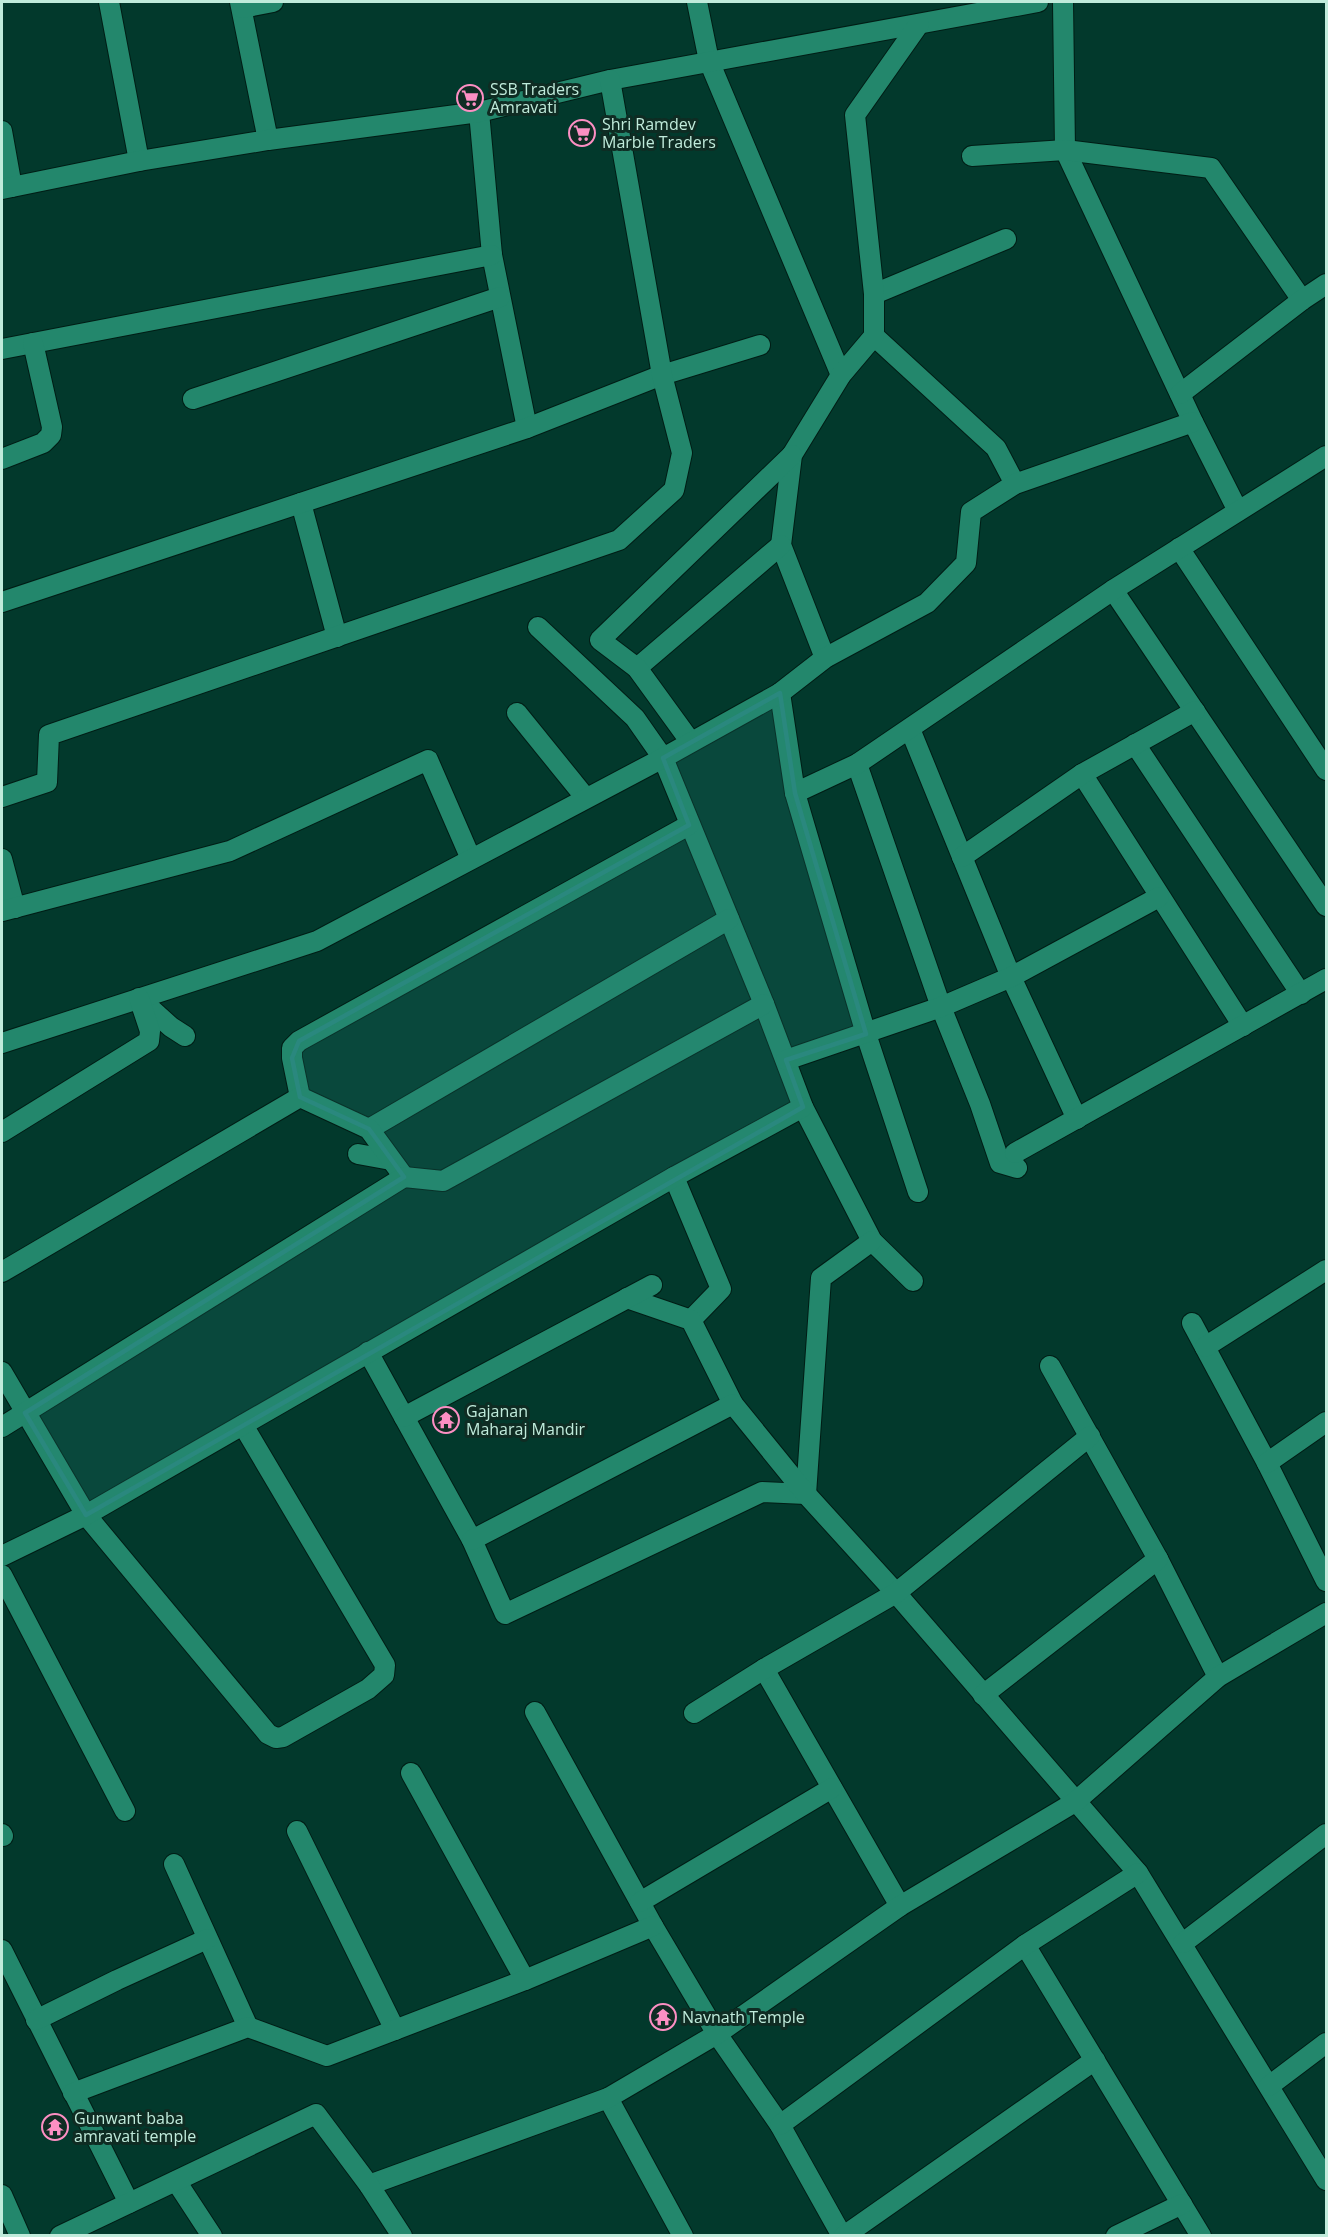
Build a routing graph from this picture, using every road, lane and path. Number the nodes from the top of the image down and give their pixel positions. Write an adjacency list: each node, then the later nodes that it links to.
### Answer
1 (109, 2): 15 (street)
2 (273, 2): 6 (street)
3 (696, 2): 8 (street)
4 (1038, 2): 7 (street)
5 (1063, 2): 13 (street)
6 (241, 5): 12 (street)
7 (919, 24): 8 (street); 20 (street)
8 (709, 61): 9 (street); 28 (street)
9 (610, 80): 10 (street); 27 (street)
10 (479, 112): 12 (street); 18 (street)
11 (2, 131): 16 (street)
12 (268, 140): 15 (street)
13 (1065, 150): 14 (street); 22 (street); 29 (street)
14 (972, 156)
15 (139, 161): 16 (street)
16 (7, 188)
17 (1006, 239): 20 (street)
18 (492, 255): 21 (street); 24 (street)
19 (1326, 284): 22 (street)
20 (874, 294): 23 (street)
21 (500, 297): 30 (street); 32 (street)
22 (1302, 300): 29 (street)
23 (874, 336): 28 (street); 36 (street)
24 (33, 343): 26 (street); 35 (street)
25 (760, 345): 27 (street)
26 (2, 349)
27 (662, 375): 32 (street); 44 (street)
28 (841, 375): 33 (street)
29 (1180, 394): 31 (street)
30 (193, 399)
31 (1193, 422): 36 (street); 38 (street)
32 (527, 428): 37 (street)
33 (792, 455): 39 (street); 46 (street)
34 (1326, 456): 38 (street)
35 (2, 459)
36 (1015, 484): 45 (street)
37 (301, 503): 42 (street); 44 (street)
38 (1238, 511): 40 (street)
39 (781, 545): 45 (street); 46 (street)
40 (1179, 548): 41 (street); 55 (street)
41 (1113, 590): 48 (street); 50 (street)
42 (2, 602)
43 (538, 627): 53 (street)
44 (337, 637): 58 (street)
45 (825, 658): 47 (street)
46 (637, 668): 51 (street)
47 (780, 693): 51 (street); 57 (street)
48 (1195, 711): 52 (street); 65 (street)
49 (517, 712): 59 (street)
50 (910, 729): 54 (street); 61 (street)
51 (690, 741): 53 (street)
52 (1135, 744): 56 (street); 70 (street)
53 (663, 758): 59 (street); 60 (street)
54 (857, 764): 57 (street); 73 (street)
55 (1326, 770)
56 (1082, 774): 61 (street); 64 (street)
57 (795, 793): 75 (street)
58 (2, 797)
59 (585, 798): 63 (street)
60 (689, 825): 67 (street); 79 (street)
61 (962, 857): 68 (street)
62 (2, 859): 66 (street)
63 (471, 860): 66 (street); 71 (street)
64 (1159, 897): 68 (street); 74 (street)
65 (1326, 906)
66 (8, 909)
67 (729, 919): 72 (street); 82 (street)
68 (1011, 977): 73 (street); 81 (street)
69 (1326, 979): 70 (street)
70 (1301, 994): 74 (street)
71 (139, 998): 76 (street); 77 (street); 83 (street)
72 (764, 1004): 78 (street); 87 (street)
73 (941, 1007): 75 (street); 81 (street)
74 (1243, 1026): 81 (street)
75 (866, 1034): 78 (street); 88 (street)
76 (185, 1036)
77 (2, 1042)
78 (786, 1060): 80 (street)
79 (300, 1097): 82 (street); 91 (street)
80 (803, 1107): 86 (street); 89 (street)
81 (1077, 1119)
82 (369, 1129): 85 (street)
83 (2, 1132)
84 (358, 1154): 85 (street)
85 (391, 1160): 87 (street)
86 (674, 1177): 95 (street); 98 (street)
87 (404, 1178): 102 (street)
88 (918, 1192)
89 (872, 1241): 92 (street); 109 (street)
90 (1326, 1270): 97 (street)
91 (2, 1271)
92 (913, 1281)
93 (652, 1285): 94 (street)
94 (627, 1298): 95 (street); 103 (street)
95 (691, 1320): 101 (street)
96 (1192, 1323): 97 (street)
97 (1205, 1347): 108 (street)
98 (368, 1352): 103 (street); 105 (street)
99 (1050, 1366): 107 (street)
100 (2, 1372): 102 (street)
101 (734, 1404): 109 (street); 111 (street)
102 (25, 1413): 106 (street); 110 (street)
103 (404, 1417): 111 (street)
104 (1326, 1422): 108 (street)
105 (243, 1425): 110 (street); 110 (street)
106 (2, 1427)
107 (1090, 1436): 113 (street); 116 (street)
108 (1267, 1463): 115 (street)
109 (816, 1506): 111 (street); 116 (street)
110 (86, 1515): 112 (street)
111 (472, 1540)
112 (2, 1556)
113 (1158, 1558): 119 (street); 120 (street)
114 (2, 1575): 126 (street)
115 (1326, 1581)
116 (896, 1593): 118 (street); 120 (street)
117 (1326, 1613): 119 (street)
118 (764, 1669): 122 (street); 124 (street)
119 (1218, 1677): 125 (street)
120 (983, 1695): 125 (street)
121 (535, 1712): 131 (street)
122 (694, 1713)
123 (411, 1773): 138 (street)
124 (832, 1788): 131 (street); 132 (street)
125 (1075, 1802): 130 (street); 132 (street)
126 (125, 1811)
127 (297, 1831): 141 (street)
128 (1326, 1834): 135 (street)
129 (174, 1864): 134 (street)
130 (1138, 1873): 135 (street); 136 (street)
131 (640, 1902): 133 (street)
132 (900, 1906): 142 (street)
133 (653, 1926): 138 (street); 142 (street)
134 (207, 1939): 139 (street); 140 (street)
135 (1183, 1943): 145 (street)
136 (1025, 1945): 144 (street); 148 (street)
137 (2, 1950): 139 (street)
138 (525, 1980): 141 (street)
139 (36, 2020): 146 (street)
140 (248, 2027): 141 (street); 146 (street)
141 (395, 2030)
142 (717, 2034): 147 (street); 148 (street)
143 (1326, 2043): 145 (street)
144 (1095, 2060): 154 (street); 160 (street)
145 (1269, 2086): 149 (street)
146 (73, 2093): 153 (street)
147 (608, 2098): 151 (street); 159 (street)
148 (780, 2125): 160 (street)
149 (1326, 2180)
150 (176, 2181): 151 (street); 153 (street); 157 (street)
151 (369, 2185): 158 (street)
152 (2, 2195): 155 (street)
153 (129, 2203): 156 (street)
154 (1182, 2204): 161 (street); 162 (street)
155 (20, 2235)
156 (60, 2235)
157 (212, 2235)
158 (402, 2235)
159 (683, 2235)
160 (843, 2235)
161 (1116, 2235)
162 (1201, 2235)

